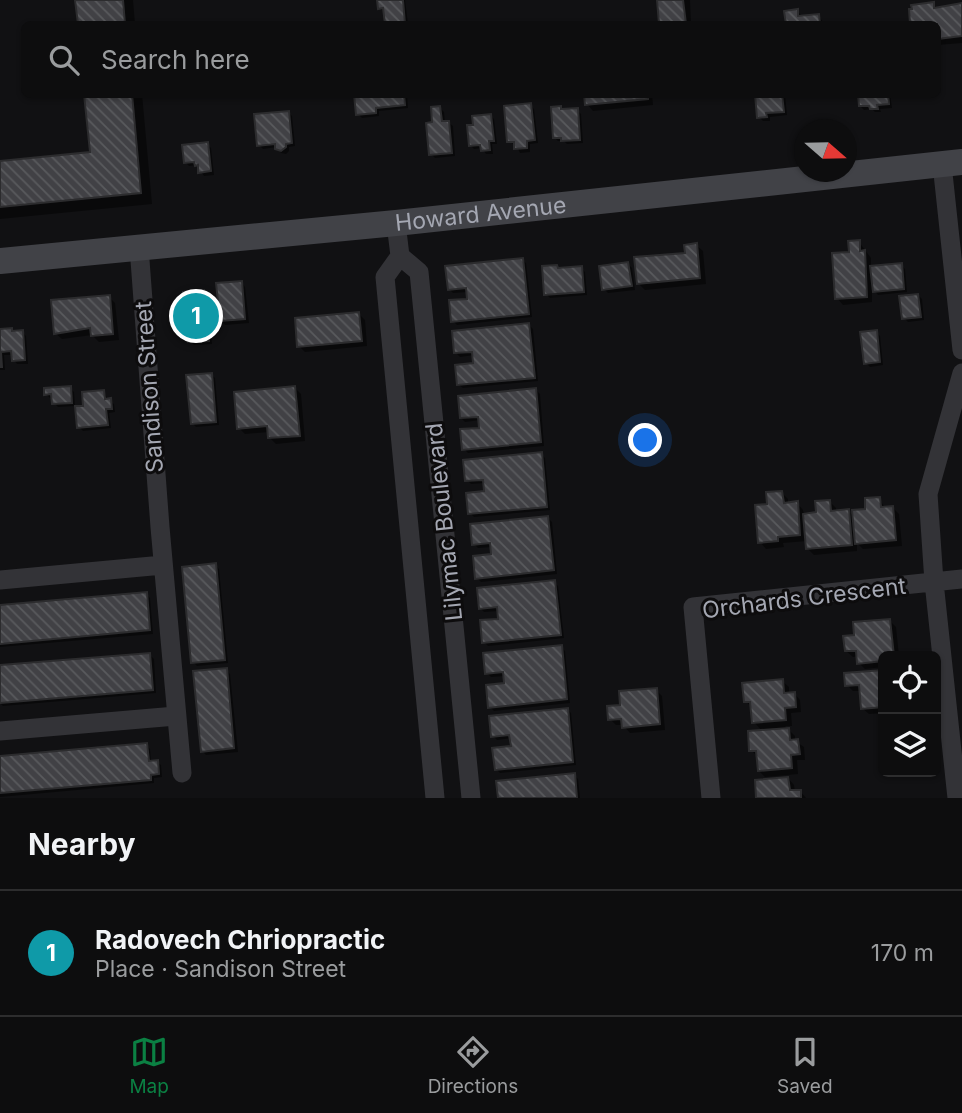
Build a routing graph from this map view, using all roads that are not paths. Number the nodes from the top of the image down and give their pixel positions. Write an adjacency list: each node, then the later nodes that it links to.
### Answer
1 (952, 163): 2 (street, Howard Avenue); 6 (street)
2 (396, 223): 3 (street, Howard Avenue); 4 (street)
3 (139, 247): 5 (street, Howard Avenue); 8 (street, Sandison Street)
4 (400, 256): 15 (street, Lilymac Boulevard); 16 (street, Lilymac Boulevard)
5 (0, 261)
6 (962, 350)
7 (962, 373): 11 (street)
8 (163, 565): 10 (street); 12 (street, Sandison Street)
9 (962, 579): 11 (street)
10 (0, 580)
11 (934, 582): 17 (street, Orchards Crescent); 18 (street)
12 (176, 716): 13 (street); 14 (street, Sandison Street)
13 (0, 731)
14 (182, 773)
15 (435, 798)
16 (471, 798)
17 (711, 798)
18 (957, 798)

